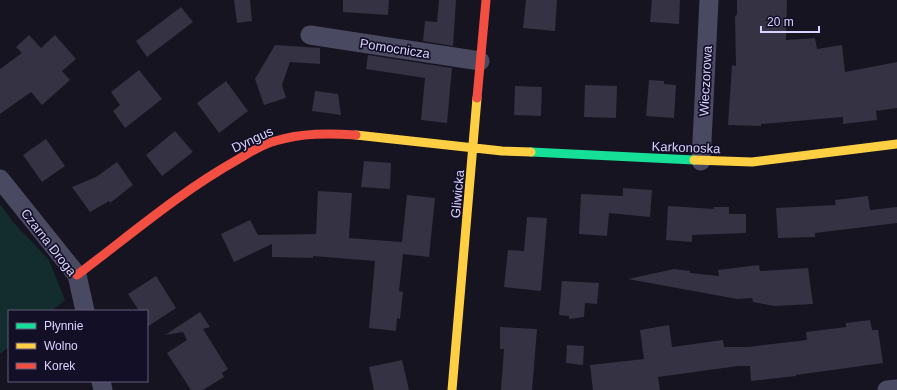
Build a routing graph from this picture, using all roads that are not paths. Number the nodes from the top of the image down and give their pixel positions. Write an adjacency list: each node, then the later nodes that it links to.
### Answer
1 (486, 0): 4 (street, Gliwicka)
2 (709, 0): 7 (street, Wieczorowa)
3 (310, 35): 4 (street, Pomocnicza)
4 (480, 62): 6 (street, Gliwicka)
5 (897, 144): 7 (street, Karkonoska)
6 (474, 148): 7 (street, Karkonoska); 9 (street, Dyngus); 12 (street, Gliwicka)
7 (701, 161)
8 (0, 179): 9 (street, Czarna Droga)
9 (77, 275): 10 (street, Czarna Droga)
10 (85, 310)
11 (897, 389): 13 (street)
12 (452, 390)
13 (887, 390)

